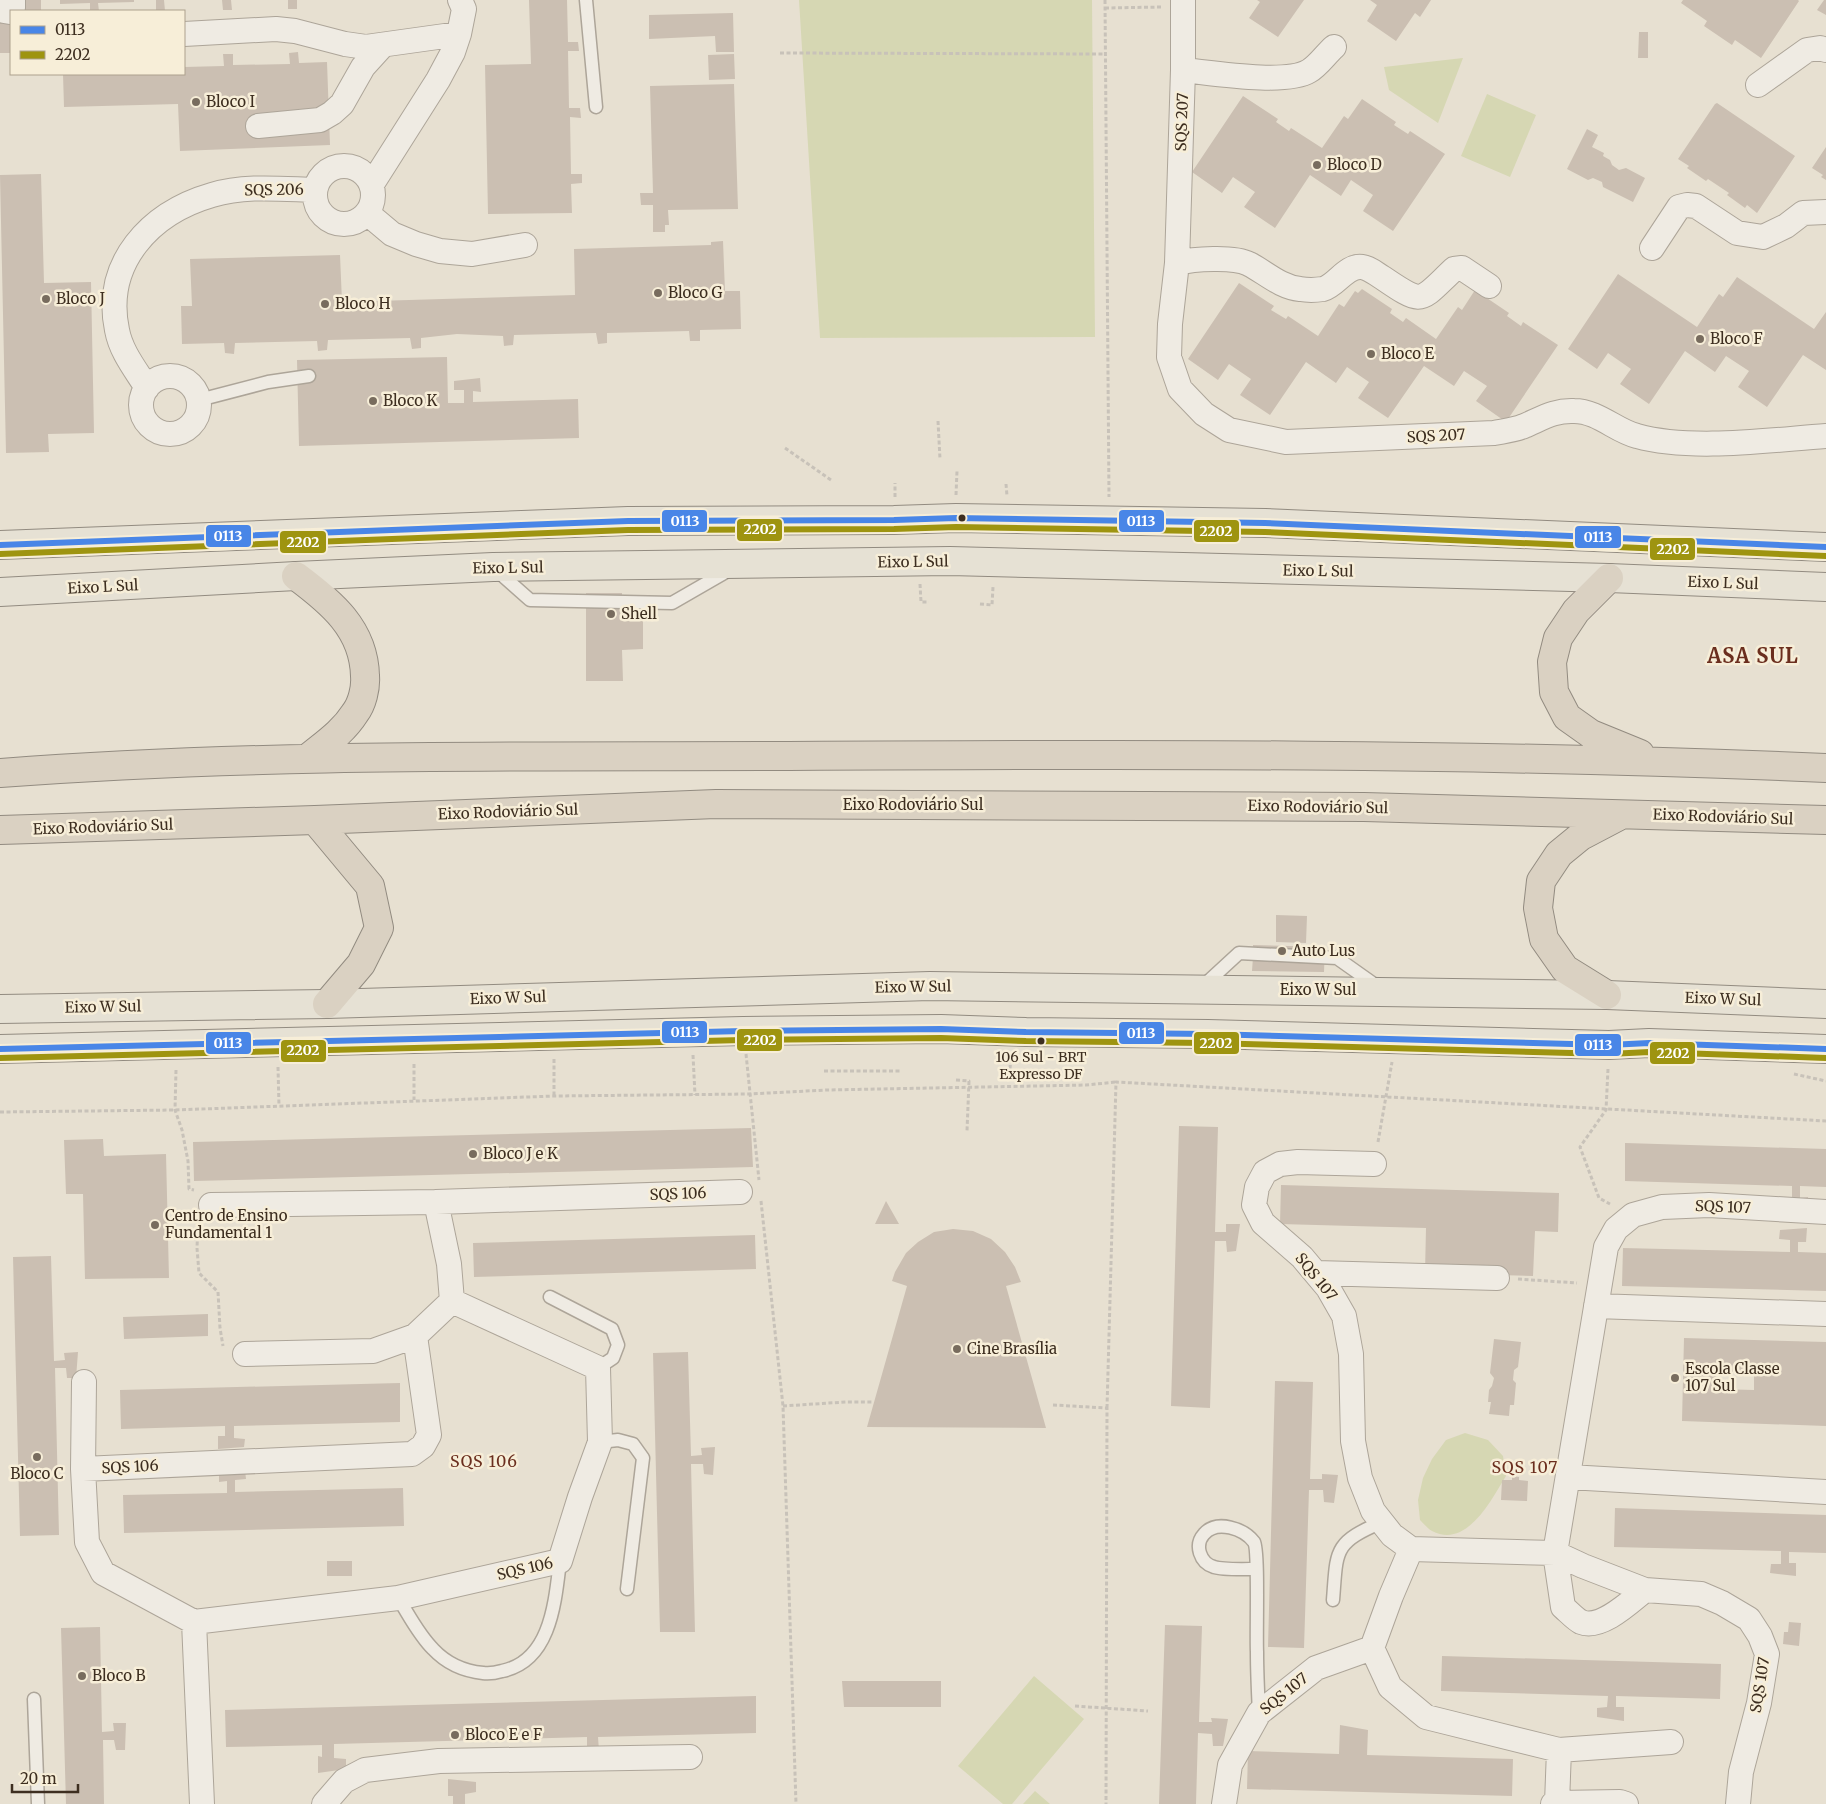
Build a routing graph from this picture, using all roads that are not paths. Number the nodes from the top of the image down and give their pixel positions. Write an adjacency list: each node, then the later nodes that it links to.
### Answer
1 (460, 0): 5 (street)
2 (586, 0): 11 (lane)
3 (1183, 3): 9 (street, SQS 207)
4 (185, 34): 6 (street)
5 (459, 34): 6 (street); 13 (street)
6 (383, 45): 12 (street)
7 (1334, 46): 9 (street, SQS 207)
8 (1826, 50): 10 (street)
9 (1183, 70): 19 (street, SQS 207)
10 (1758, 85)
11 (596, 107)
12 (258, 126)
13 (372, 184): 14 (street, SQS 206); 16 (street)
14 (315, 190): 16 (street, SQS 206); 22 (street, SQS 206)
15 (1826, 212): 18 (street)
16 (367, 213): 17 (street)
17 (524, 245)
18 (1652, 248)
19 (1177, 263): 20 (street); 24 (street, SQS 207)
20 (1489, 286)
21 (309, 376): 23 (lane)
22 (147, 388): 23 (street); 23 (street)
23 (199, 400)
24 (1826, 436)
25 (0, 534): 26 (main road)
26 (36, 544): 27 (main road); 28 (main road)
27 (0, 545)
28 (1826, 547)
29 (740, 564): 30 (main road, Eixo L Sul); 30 (lane); 32 (main road, Eixo L Sul)
30 (493, 567): 31 (main road, Eixo L Sul)
31 (296, 576): 34 (main road, Eixo L Sul); 35 (highway)
32 (1609, 578): 33 (main road, Eixo L Sul); 36 (highway)
33 (1826, 586)
34 (0, 592)
35 (308, 758): 36 (highway); 39 (highway)
36 (1658, 760): 38 (highway)
37 (0, 761): 39 (highway)
38 (1826, 768)
39 (51, 770): 40 (highway)
40 (0, 773)
41 (1621, 814): 42 (highway, Eixo Rodoviário Sul); 43 (highway, Eixo Rodoviário Sul); 47 (highway)
42 (315, 820): 44 (highway, Eixo Rodoviário Sul); 48 (highway)
43 (1826, 820)
44 (0, 830)
45 (1199, 990): 46 (main road, Eixo W Sul); 46 (lane); 48 (main road, Eixo W Sul)
46 (1384, 991): 47 (main road, Eixo W Sul)
47 (1607, 995): 49 (main road, Eixo W Sul)
48 (327, 1004): 50 (main road, Eixo W Sul)
49 (1826, 1004)
50 (0, 1009)
51 (27, 1048): 52 (main road); 53 (main road); 54 (main road)
52 (0, 1049)
53 (1826, 1049)
54 (0, 1071)
55 (1374, 1164): 60 (street, SQS 107)
56 (753, 1188): 57 (street, SQS 106)
57 (436, 1202): 58 (street, SQS 106); 64 (street)
58 (211, 1205)
59 (1826, 1212): 62 (street, SQS 107)
60 (1316, 1273): 61 (street); 74 (street, SQS 107)
61 (1497, 1278)
62 (1598, 1295): 65 (street); 72 (street, SQS 107)
63 (550, 1297): 68 (lane)
64 (452, 1301): 66 (street); 68 (street)
65 (1826, 1314)
66 (414, 1336): 67 (street); 71 (street, SQS 106)
67 (245, 1354)
68 (598, 1368): 70 (street, SQS 106)
69 (84, 1382): 71 (street, SQS 106)
70 (600, 1442): 77 (street, SQS 106); 79 (lane)
71 (83, 1469): 83 (street, SQS 106)
72 (1569, 1478): 73 (street); 76 (street, SQS 107)
73 (1826, 1492)
74 (1382, 1522): 75 (street, SQS 107); 82 (lane)
75 (1411, 1549): 76 (street, SQS 107); 84 (street)
76 (1555, 1553): 80 (street, SQS 107); 80 (street, SQS 107)
77 (560, 1561): 81 (street, SQS 106); 81 (lane)
78 (1256, 1569): 78 (lane); 86 (lane)
79 (627, 1589)
80 (1645, 1590): 96 (street, SQS 107)
81 (398, 1598): 83 (street, SQS 106)
82 (1333, 1600)
83 (194, 1622): 92 (street)
84 (1372, 1648): 86 (street, SQS 107); 88 (street)
85 (34, 1699): 91 (lane)
86 (1258, 1713): 94 (street, SQS 107)
87 (1671, 1742): 88 (street)
88 (1559, 1750): 90 (street)
89 (690, 1757): 93 (street)
90 (1555, 1803): 95 (street)
91 (38, 1804)
92 (202, 1804)
93 (324, 1804)
94 (1224, 1804)
95 (1626, 1804)
96 (1738, 1804)

